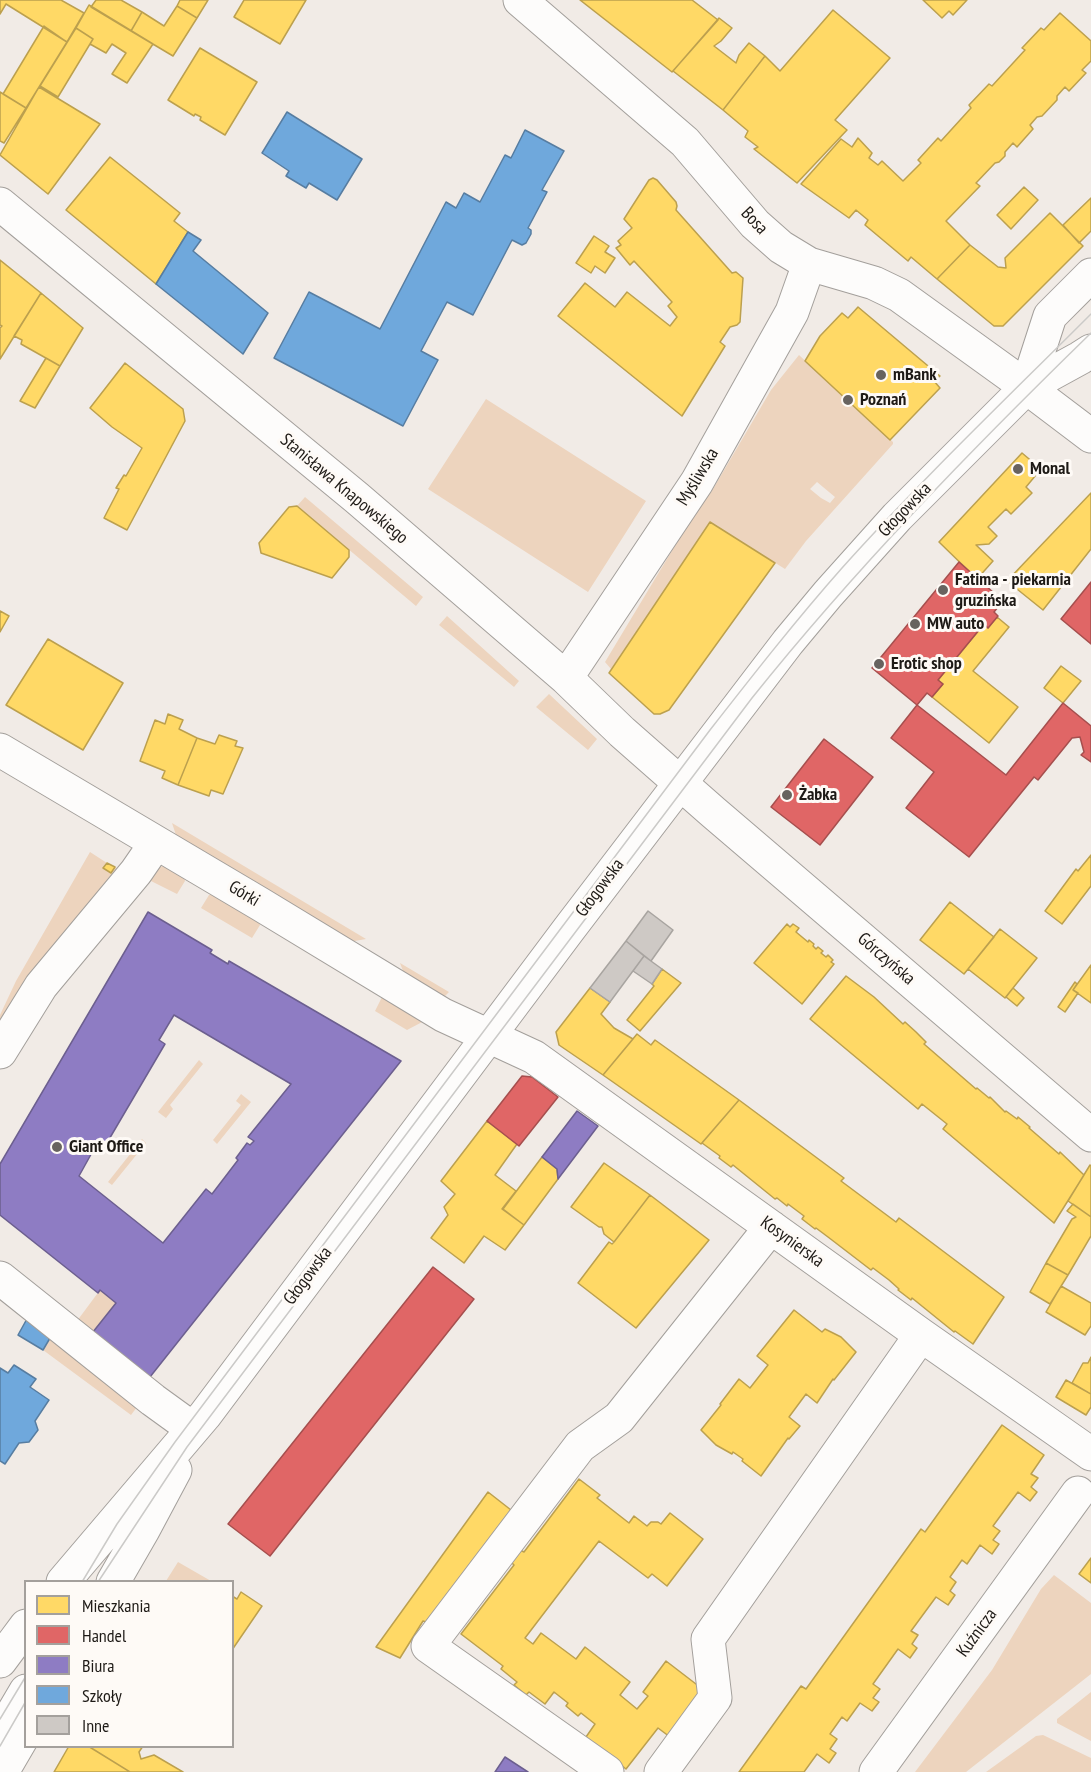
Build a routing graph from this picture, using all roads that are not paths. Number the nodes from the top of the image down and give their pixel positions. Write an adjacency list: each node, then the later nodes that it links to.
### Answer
1 (520, 0): 3 (street, Bosa)
2 (0, 204): 9 (street, Stanisława Knapowskiego)
3 (809, 264): 7 (street, Bosa); 9 (street, Myśliwska)
4 (1091, 275): 7 (street, Głogowska)
5 (1091, 326): 7 (street)
6 (1091, 351): 7 (street, Głogowska)
7 (1027, 387): 8 (street, Bosa); 11 (street, Głogowska)
8 (1091, 436)
9 (566, 678): 11 (street, Stanisława Knapowskiego)
10 (0, 750): 12 (street, Górki)
11 (680, 783): 13 (street, Głogowska); 15 (street, Górczyńska)
12 (156, 843): 13 (street, Górki); 14 (street)
13 (489, 1036): 16 (street, Kosynierska); 19 (street, Głogowska)
14 (0, 1052)
15 (1091, 1135)
16 (771, 1227): 18 (street, Kosynierska); 31 (street)
17 (0, 1278): 19 (street)
18 (921, 1335): 20 (street, Kosynierska); 32 (street)
19 (199, 1422): 22 (street, Głogowska); 23 (street); 24 (street, Głogowska)
20 (1091, 1454)
21 (1078, 1493): 33 (street, Kuźnicza)
22 (64, 1580)
23 (91, 1580)
24 (114, 1580)
25 (24, 1629): 26 (street)
26 (0, 1661)
27 (24, 1694): 29 (street)
28 (24, 1734): 30 (street)
29 (0, 1735)
30 (2, 1772)
31 (607, 1772)
32 (661, 1772)
33 (876, 1772)

